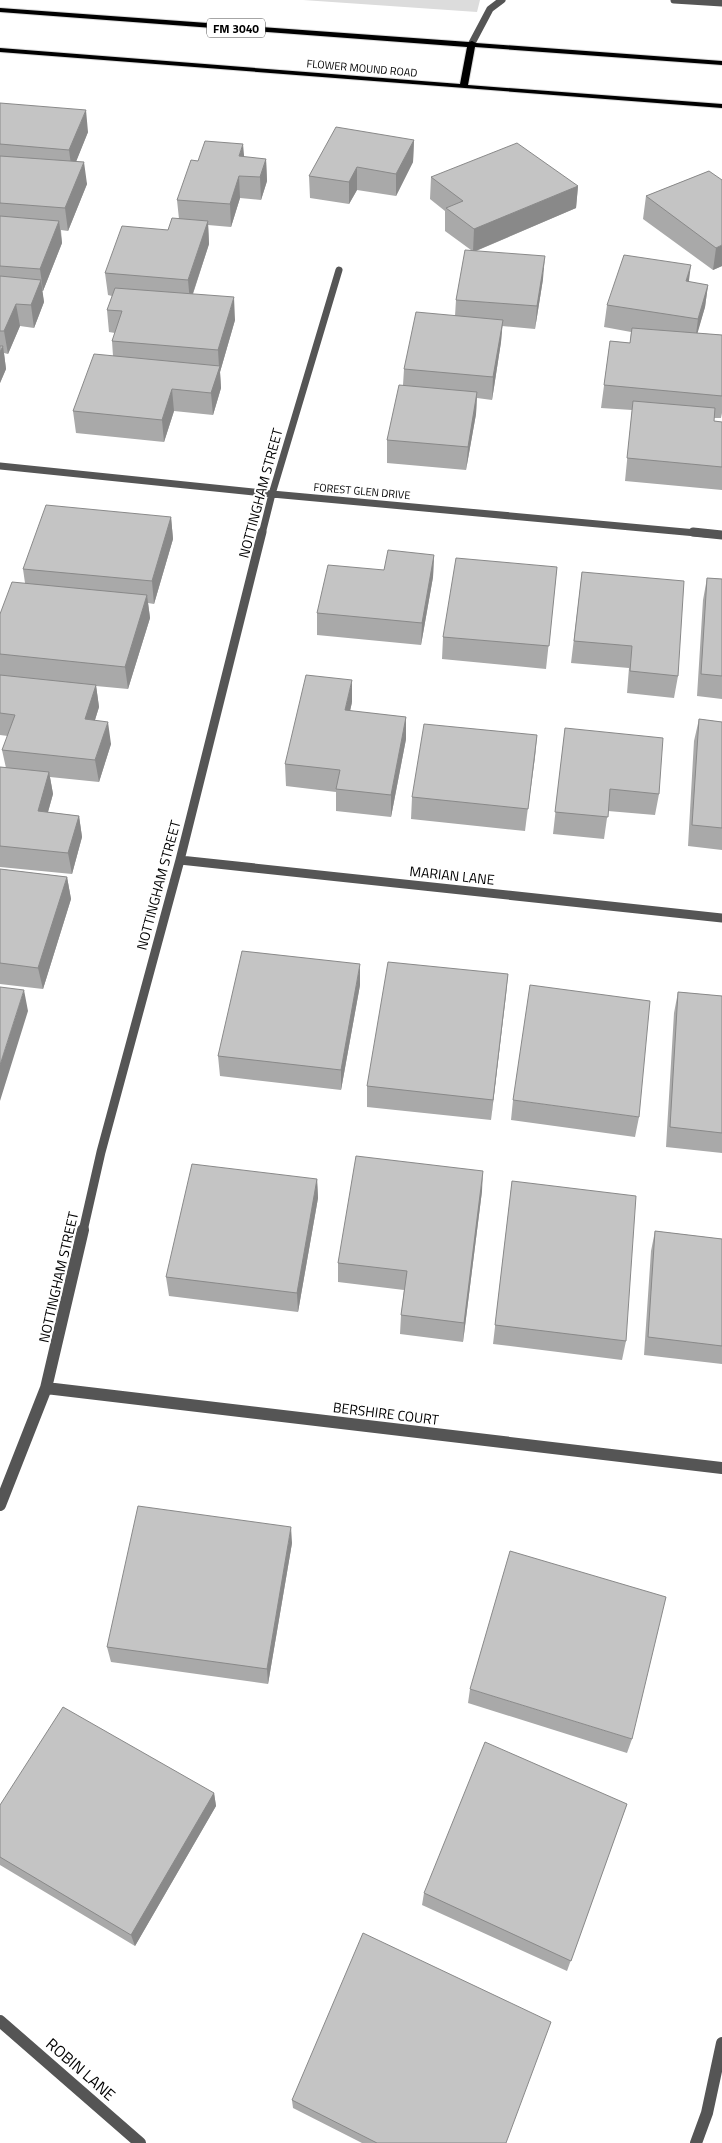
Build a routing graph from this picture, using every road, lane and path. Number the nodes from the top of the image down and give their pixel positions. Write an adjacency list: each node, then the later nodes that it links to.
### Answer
1 (502, 0): 5 (street)
2 (674, 0): 3 (street)
3 (722, 4)
4 (0, 10): 5 (main road, FM 3040)
5 (472, 43): 7 (main road, FM 3040); 8 (main road)
6 (0, 50): 8 (main road, FLOWER MOUND ROAD)
7 (722, 63)
8 (464, 87): 9 (main road, FLOWER MOUND ROAD)
9 (722, 106)
10 (339, 270): 12 (street, NOTTINGHAM STREET)
11 (0, 466): 12 (street, FOREST GLEN DRIVE)
12 (272, 494): 13 (street, FOREST GLEN DRIVE); 14 (street, NOTTINGHAM STREET)
13 (722, 535)
14 (180, 860): 15 (street, MARIAN LANE); 16 (street, NOTTINGHAM STREET)
15 (722, 918)
16 (46, 1388): 17 (street, BERSHIRE COURT); 18 (street, NOTTINGHAM STREET)
17 (722, 1468)
18 (0, 1505)
19 (0, 2021): 21 (street, ROBIN LANE)
20 (722, 2043): 22 (street)
21 (140, 2143)
22 (696, 2143)

